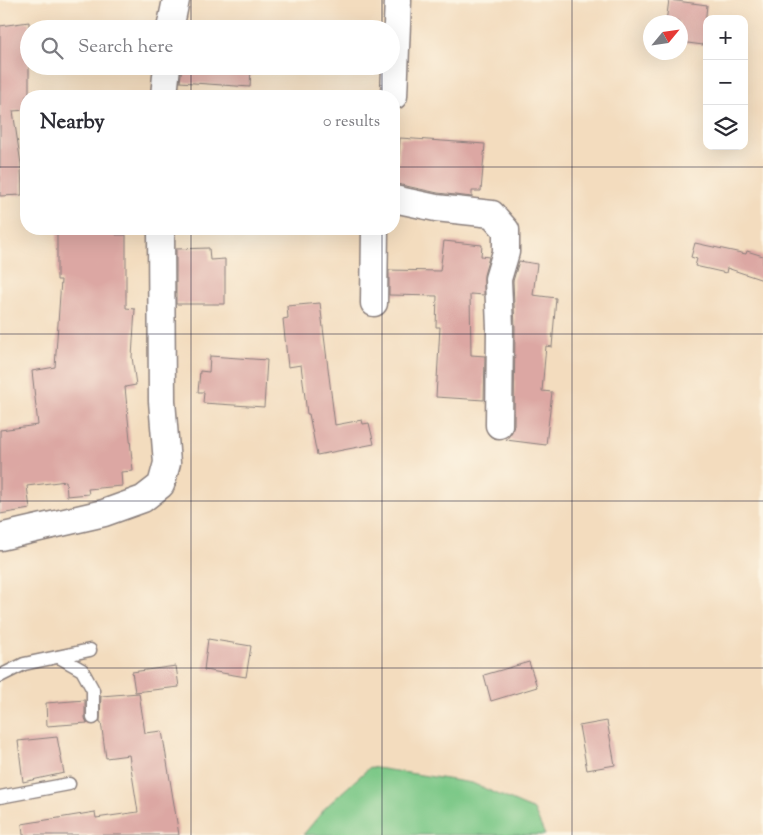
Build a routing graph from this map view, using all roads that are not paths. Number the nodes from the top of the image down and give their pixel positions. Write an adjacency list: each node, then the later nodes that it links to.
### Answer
1 (176, 0): 3 (street)
2 (398, 0): 4 (street)
3 (172, 20)
4 (397, 20)
5 (166, 75): 7 (street)
6 (395, 75): 8 (street)
7 (165, 90)
8 (394, 90)
9 (400, 200): 13 (street)
10 (161, 235): 14 (street)
11 (375, 235): 12 (street)
12 (374, 304)
13 (499, 425)
14 (0, 537)
15 (90, 650): 16 (lane)
16 (59, 657): 17 (lane); 18 (lane)
17 (0, 676)
18 (93, 718)
19 (69, 784): 20 (lane)
20 (0, 797)

